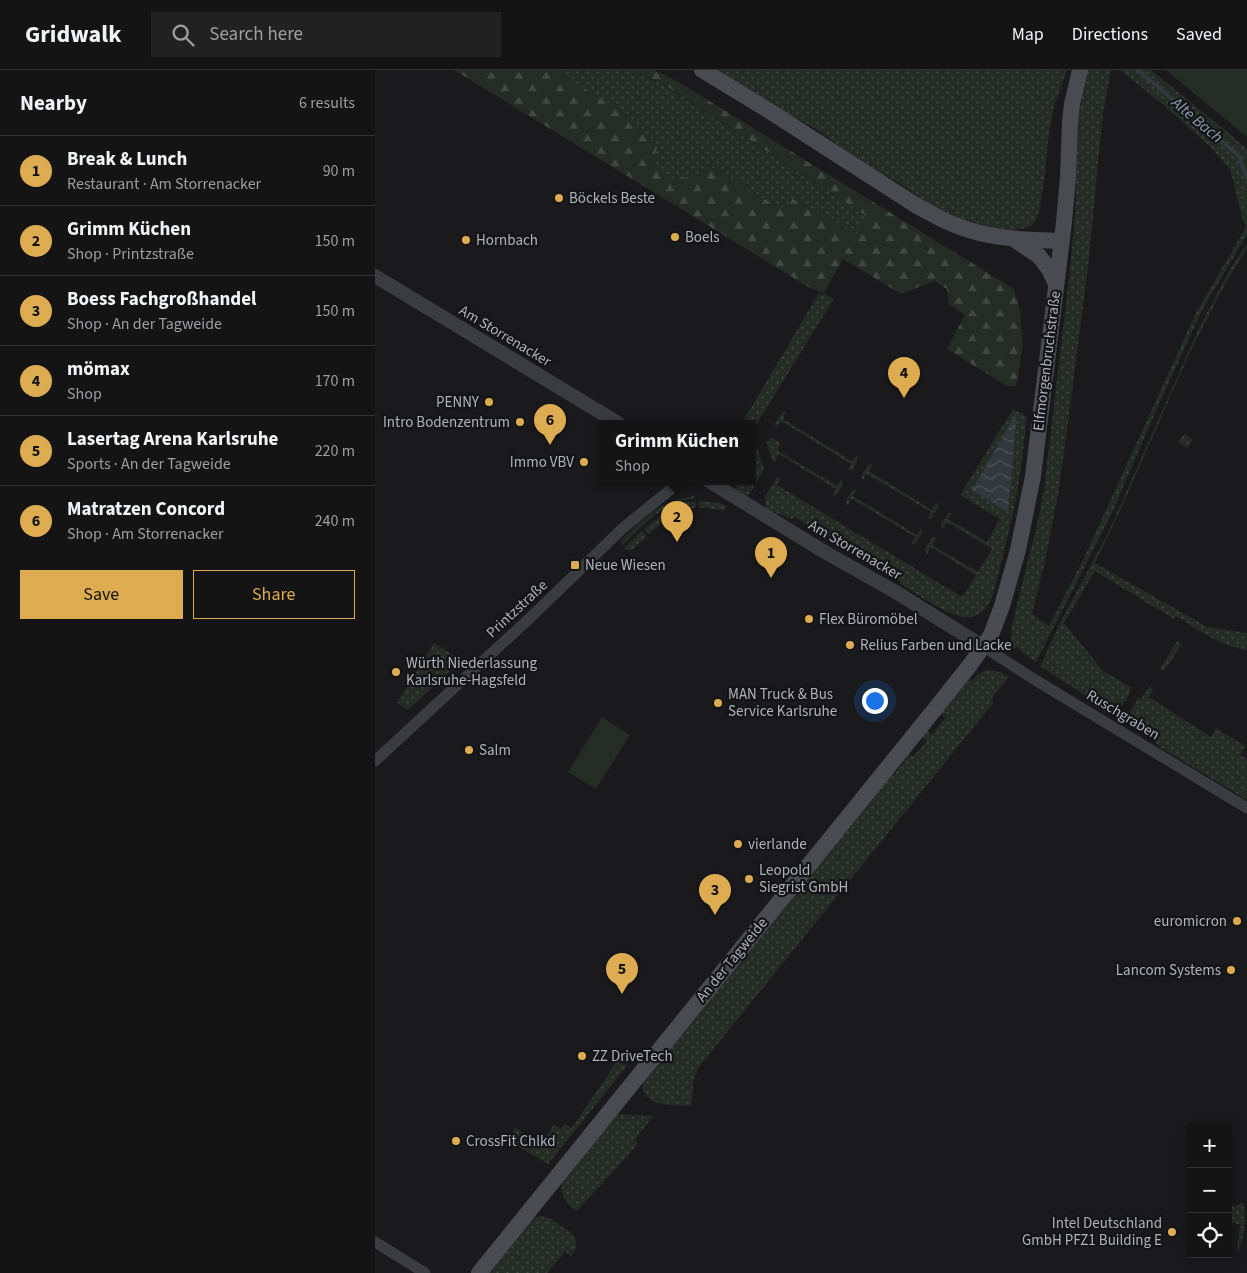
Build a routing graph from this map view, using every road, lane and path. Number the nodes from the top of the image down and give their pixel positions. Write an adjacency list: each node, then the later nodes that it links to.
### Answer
1 (702, 70): 3 (main road)
2 (1080, 70): 4 (main road, Elfmorgenbruchstraße)
3 (1013, 239): 4 (main road); 6 (main road)
4 (1062, 241): 6 (main road, Elfmorgenbruchstraße)
5 (375, 276): 7 (street, Am Storrenacker)
6 (1056, 284): 10 (main road, Elfmorgenbruchstraße)
7 (613, 420)
8 (676, 485): 11 (street, Printzstraße)
9 (716, 485): 10 (street, Am Storrenacker)
10 (984, 646): 12 (street, Ruschgraben); 15 (main road, An der Tagweide)
11 (375, 761)
12 (1247, 808)
13 (375, 1242): 14 (street)
14 (425, 1273)
15 (479, 1273)

